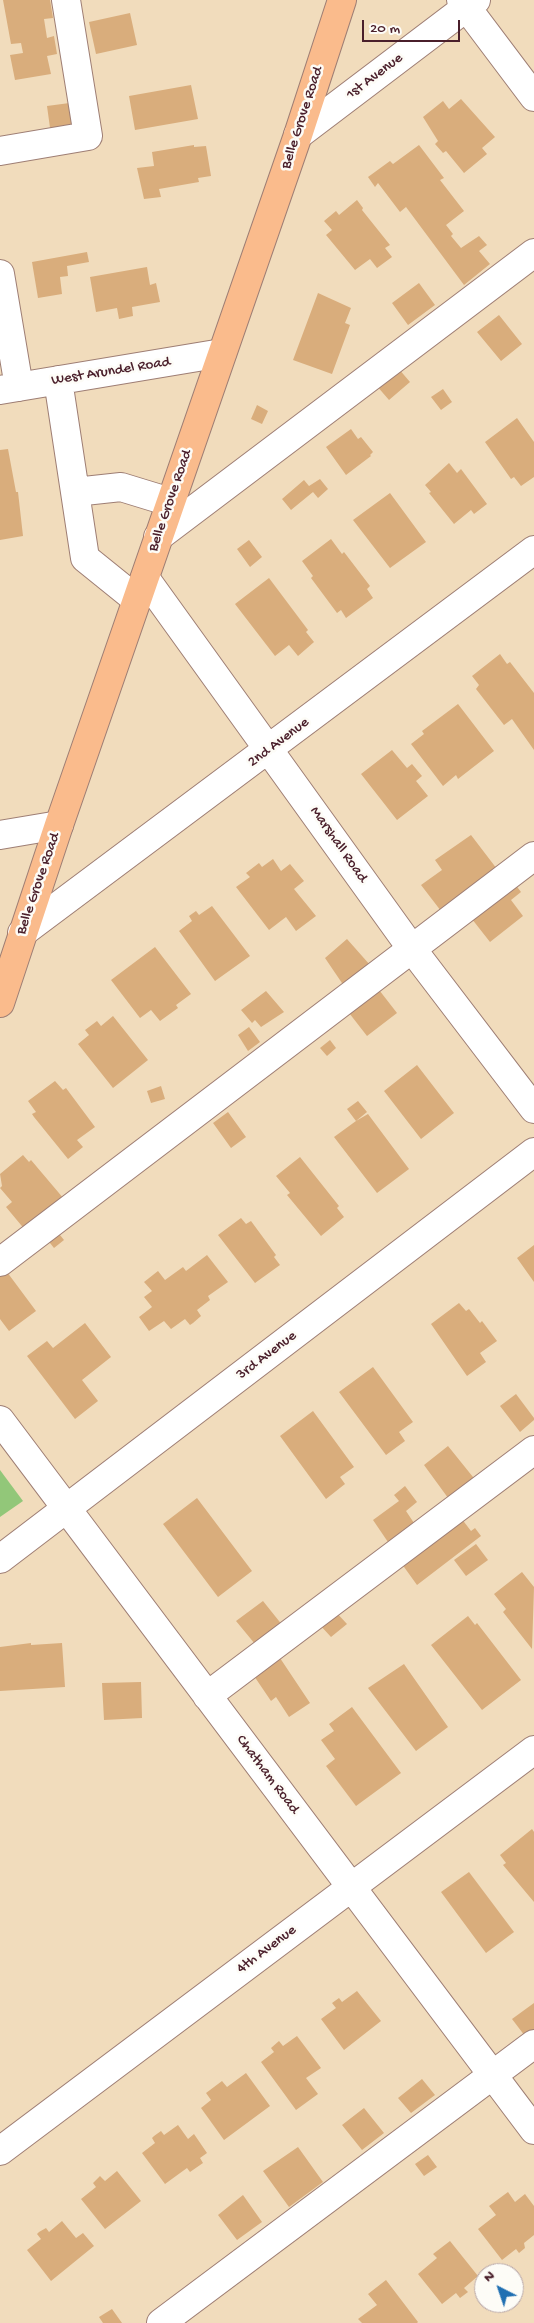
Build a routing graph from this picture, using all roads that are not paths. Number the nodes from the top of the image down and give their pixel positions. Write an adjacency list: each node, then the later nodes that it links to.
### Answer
1 (66, 0): 6 (street)
2 (342, 0): 5 (main road, Belle Grove Road)
3 (468, 2): 4 (street); 5 (street, 1st Avenue)
4 (534, 97)
5 (298, 135): 9 (main road, Belle Grove Road)
6 (0, 151)
7 (534, 253): 14 (street)
8 (0, 274): 11 (street)
9 (222, 353): 10 (street, West Arundel Road); 13 (main road, Belle Grove Road)
10 (58, 380): 11 (street, West Arundel Road); 12 (street, Marshall Road)
11 (9, 388)
12 (75, 492): 13 (street); 16 (street, Marshall Road)
13 (170, 502): 14 (main road, Belle Grove Road)
14 (158, 537): 16 (main road, Belle Grove Road)
15 (534, 550): 17 (street, 2nd Avenue)
16 (141, 589): 17 (street, Marshall Road); 18 (main road, Belle Grove Road)
17 (270, 749): 21 (street, 2nd Avenue); 22 (street, Marshall Road)
18 (59, 825): 19 (street); 21 (main road, Belle Grove Road)
19 (0, 835)
20 (534, 856): 22 (street)
21 (22, 933): 23 (main road, Belle Grove Road)
22 (412, 948): 24 (street, Marshall Road); 26 (street)
23 (0, 1003)
24 (534, 1110)
25 (534, 1152): 29 (street, 3rd Avenue)
26 (0, 1262)
27 (0, 1420): 29 (street, Chatham Road)
28 (534, 1450): 31 (street)
29 (66, 1508): 30 (street, 3rd Avenue); 31 (street, Chatham Road)
30 (0, 1559)
31 (207, 1696): 33 (street, Chatham Road)
32 (534, 1750): 33 (street, 4th Avenue)
33 (351, 1887): 35 (street, Chatham Road); 37 (street, 4th Avenue)
34 (534, 2044): 35 (street)
35 (492, 2075): 36 (street, Chatham Road); 38 (street)
36 (534, 2130)
37 (0, 2151)
38 (161, 2323)

